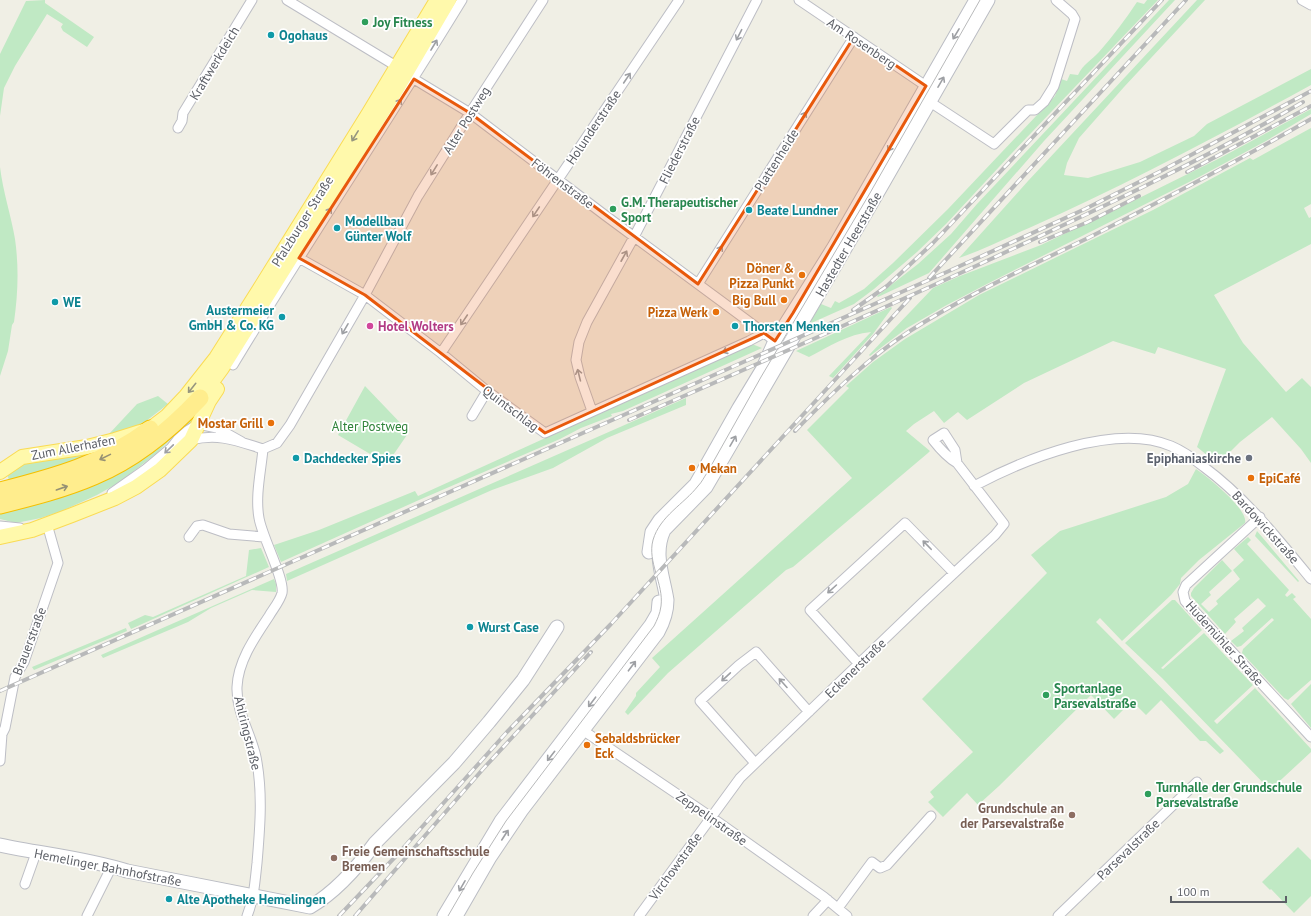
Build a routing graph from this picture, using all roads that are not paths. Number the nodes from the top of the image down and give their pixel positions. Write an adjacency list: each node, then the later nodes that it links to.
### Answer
1 (252, 0): 20 (street, Kraftwerkdeich)
2 (287, 0): 16 (street, Föhrenstraße)
3 (437, 0): 16 (main road, Pfalzburger Straße)
4 (449, 0): 16 (main road, Pfalzburger Straße)
5 (462, 0): 16 (street, Pfalzburger Straße, one-way to 5)
6 (543, 0): 19 (street, Alter Postweg)
7 (679, 0): 21 (street, Holunderstraße, one-way to 7)
8 (757, 0): 22 (street, Fliederstraße, one-way to 22)
9 (799, 0): 15 (street, Am Rosenberg)
10 (976, 0): 17 (main road, Hastedter Heerstraße, one-way to 17)
11 (988, 0): 18 (main road, Hastedter Heerstraße, one-way to 11)
12 (1056, 0): 18 (street)
13 (1302, 0): 14 (street)
14 (1311, 6)
15 (854, 37): 17 (street, Am Rosenberg); 24 (street, Plattenheide, one-way to 15)
16 (406, 72): 19 (street, Föhrenstraße); 23 (street, Pfalzburger Straße, one-way to 16); 32 (main road, Pfalzburger Straße); 38 (main road, Pfalzburger Straße, one-way to 38)
17 (926, 86): 26 (main road, Hastedter Heerstraße, one-way to 26)
18 (930, 102): 28 (main road, Hastedter Heerstraße)
19 (470, 113): 21 (street, Föhrenstraße); 25 (street, Alter Postweg, one-way to 25)
20 (178, 128)
21 (558, 179): 22 (street, Föhrenstraße); 31 (street, Holunderstraße, one-way to 31)
22 (634, 237): 24 (street, Föhrenstraße); 35 (street, Fliederstraße, one-way to 22)
23 (299, 258): 25 (street, Quintschlag); 32 (street, Pfalzburger Straße)
24 (698, 284): 27 (street, Föhrenstraße)
25 (365, 295): 31 (street, Quintschlag); 42 (street, Alter Postweg, one-way to 42)
26 (789, 318): 28 (main road); 29 (main road, Hastedter Heerstraße)
27 (764, 332): 29 (street, Föhrenstraße); 35 (street, Quintschlag, one-way to 35)
28 (796, 334): 30 (main road, Hastedter Heerstraße)
29 (775, 341): 30 (street, Föhrenstraße); 44 (main road, Hastedter Heerstraße)
30 (786, 349): 44 (main road, Hastedter Heerstraße, one-way to 30)
31 (441, 353): 33 (street, Quintschlag)
32 (228, 367): 34 (main road); 37 (main road, Pfalzburger Straße)
33 (487, 391): 35 (street, Quintschlag); 36 (street)
34 (200, 398): 47 (highway, one-way to 34)
35 (592, 411)
36 (472, 416)
37 (198, 424): 39 (main road, Pfalzburger Straße); 41 (street); 49 (street, one-way to 49)
38 (150, 429): 43 (main road, Zum Allerhafen); 47 (highway, one-way to 47)
39 (191, 440): 41 (street); 49 (main road)
40 (933, 440): 45 (street)
41 (242, 442): 42 (street)
42 (263, 449): 55 (street)
43 (0, 472)
44 (701, 485): 61 (main road)
45 (974, 486): 50 (street, Bardowickstraße); 56 (street, Eckenerstraße)
46 (0, 491): 47 (highway)
47 (23, 492): 48 (highway)
48 (0, 505)
49 (89, 508): 51 (main road)
50 (1260, 517): 57 (street, Bardowickstraße); 62 (street, Hudemühler Straße)
51 (47, 524): 52 (street); 53 (main road); 63 (street, Brauerstraße)
52 (0, 526)
53 (0, 537)
54 (189, 537): 55 (street)
55 (264, 537): 72 (street, Ahlringstraße)
56 (954, 573): 59 (street, Eckenerstraße); 59 (street, one-way to 59)
57 (1311, 579)
58 (557, 627): 72 (main road, Hemelinger Bahnhofstraße)
59 (859, 664): 60 (street, Eckenerstraße)
60 (809, 712): 64 (street, Eckenerstraße); 64 (street, one-way to 64)
61 (579, 728): 67 (street, Zeppelinstraße); 77 (main road, one-way to 77); 78 (main road, one-way to 61)
62 (1311, 737)
63 (0, 761)
64 (755, 763): 67 (street, Eckenerstraße)
65 (1197, 782): 82 (street, Parsevalstraße)
66 (931, 816): 74 (street)
67 (711, 817): 73 (street, Zeppelinstraße); 79 (street, Virchowstraße)
68 (0, 845): 69 (main road, Hemelinger Bahnhofstraße)
69 (36, 852): 70 (main road, Hemelinger Bahnhofstraße); 71 (street)
70 (112, 866): 72 (main road, Hemelinger Bahnhofstraße); 75 (street)
71 (25, 884)
72 (253, 895): 76 (street, Ahlringstraße)
73 (828, 900): 74 (street, Zeppelinstraße); 80 (street)
74 (838, 908): 81 (street, Zeppelinstraße)
75 (87, 916)
76 (247, 916)
77 (444, 916)
78 (456, 916)
79 (639, 916)
80 (813, 916)
81 (847, 916)
82 (1058, 916)

